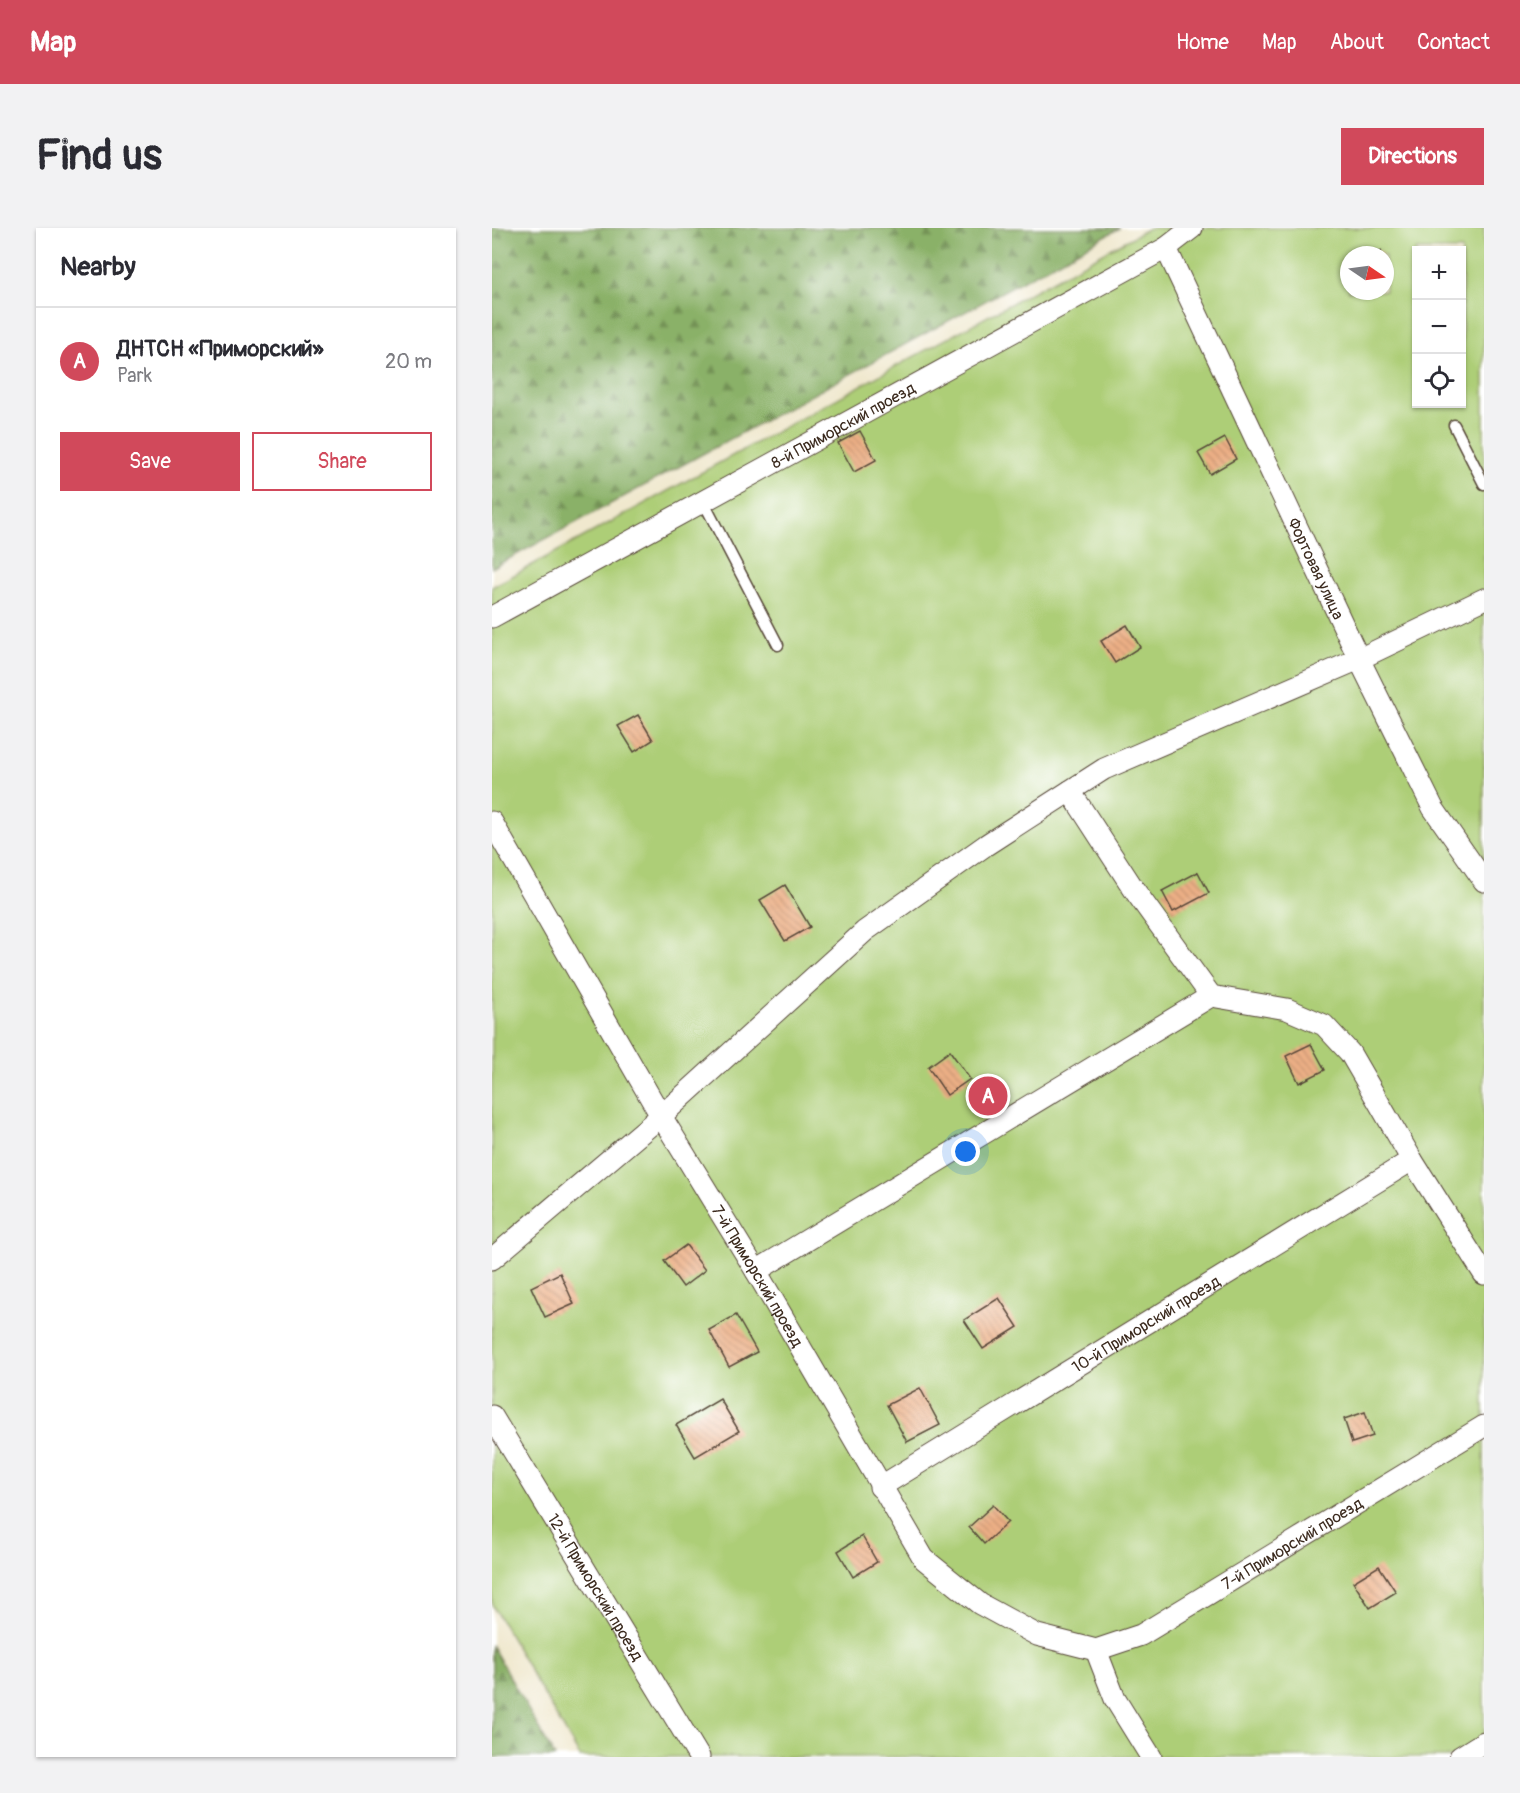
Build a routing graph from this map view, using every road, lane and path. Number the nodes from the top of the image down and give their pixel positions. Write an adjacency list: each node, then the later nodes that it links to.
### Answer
1 (1192, 228): 2 (street, 8-й Приморский проезд)
2 (1166, 248): 5 (street, 8-й Приморский проезд); 9 (street, Фортовая улица)
3 (1454, 425): 4 (lane)
4 (1484, 484)
5 (704, 501): 7 (street, 8-й Приморский проезд); 8 (lane)
6 (1484, 599): 9 (street)
7 (492, 617)
8 (778, 645)
9 (1359, 659): 10 (street); 12 (street, Фортовая улица)
10 (1070, 791): 13 (street); 14 (street)
11 (492, 822): 14 (street, 7-й Приморский проезд)
12 (1484, 881)
13 (1211, 996): 15 (street); 17 (street)
14 (662, 1116): 16 (street); 17 (street, 7-й Приморский проезд)
15 (1412, 1160): 18 (street); 21 (street, 10-й Приморский проезд)
16 (492, 1259)
17 (756, 1271): 21 (street, 7-й Приморский проезд)
18 (1484, 1274)
19 (492, 1416): 24 (street, 12-й Приморский проезд)
20 (1484, 1426): 22 (street, 7-й Приморский проезд)
21 (880, 1487): 22 (street, 7-й Приморский проезд)
22 (1096, 1650): 25 (street)
23 (1484, 1742): 26 (street)
24 (699, 1757)
25 (1151, 1757)
26 (1460, 1757)

